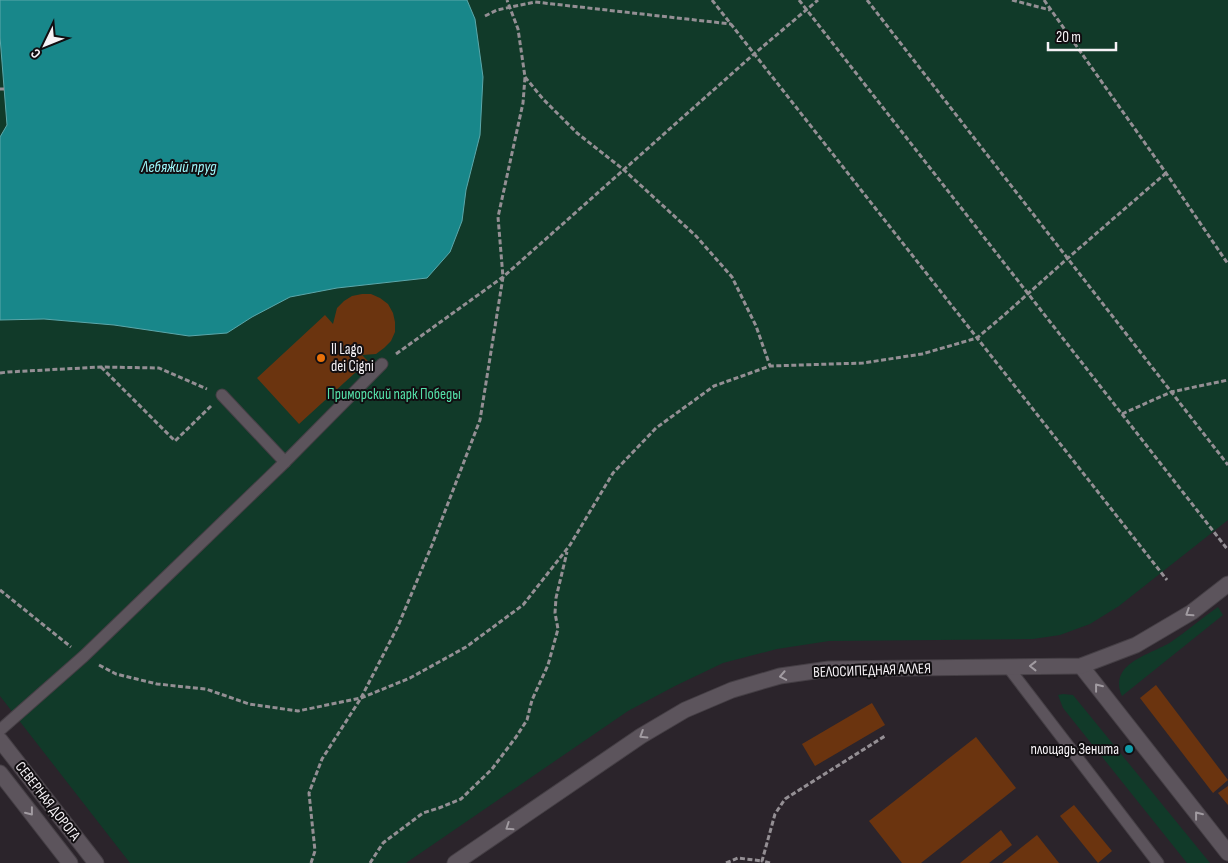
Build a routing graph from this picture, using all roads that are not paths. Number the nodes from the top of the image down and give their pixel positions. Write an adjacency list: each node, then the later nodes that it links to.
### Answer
1 (382, 364): 3 (lane)
2 (222, 395): 3 (lane)
3 (285, 462): 7 (lane)
4 (1228, 584): 5 (street, ВЕЛОСИПЕДНАЯ АЛЛЕЯ, one-way to 5)
5 (1081, 666): 6 (street, ВЕЛОСИПЕДНАЯ АЛЛЕЯ, one-way to 6); 10 (street, one-way to 5)
6 (1008, 667): 13 (street, ВЕЛОСИПЕДНАЯ АЛЛЕЯ, one-way to 13); 14 (lane)
7 (0, 730)
8 (0, 740): 12 (street, СЕВЕРНАЯ ДОРОГА)
9 (0, 773): 11 (street, СЕВЕРНАЯ ДОРОГА, one-way to 11)
10 (1228, 853)
11 (70, 863)
12 (96, 863)
13 (455, 863)
14 (1158, 863)

